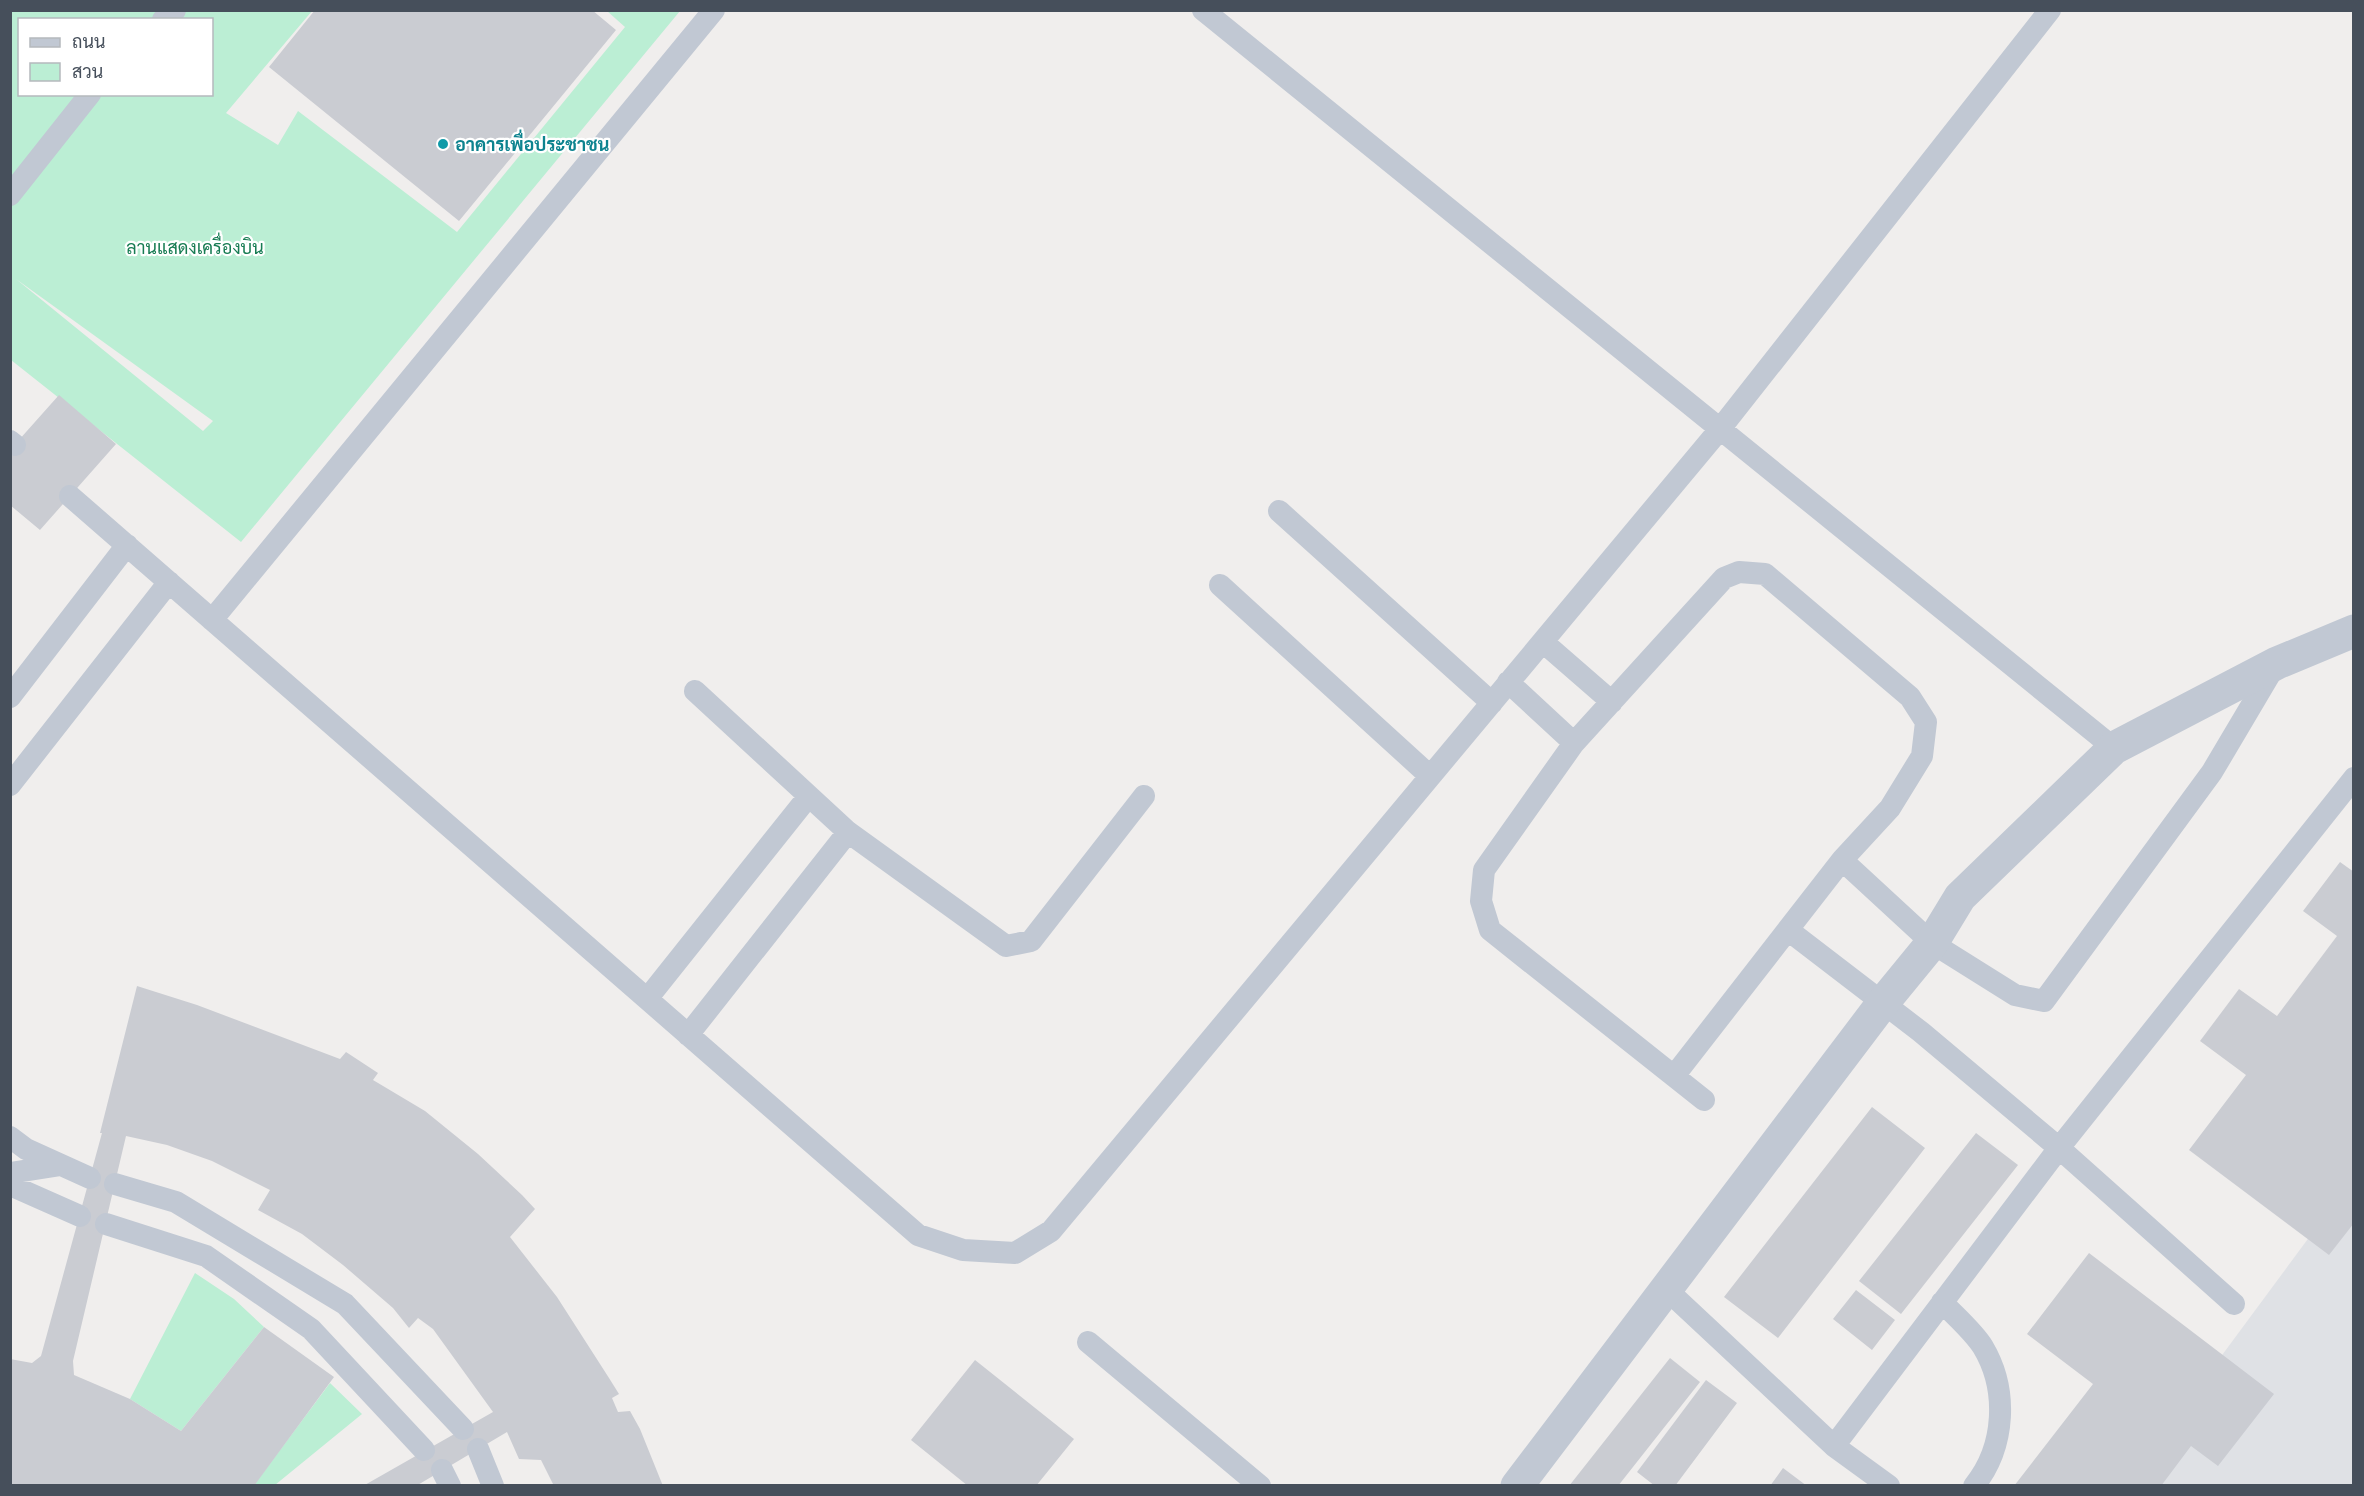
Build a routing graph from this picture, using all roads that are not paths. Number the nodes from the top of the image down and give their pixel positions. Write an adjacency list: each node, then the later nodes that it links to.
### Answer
1 (714, 10): 12 (lane)
2 (1203, 10): 6 (lane)
3 (2050, 10): 6 (lane)
4 (88, 96): 5 (lane)
5 (10, 195)
6 (1720, 429): 14 (lane); 22 (lane)
7 (70, 496): 9 (lane)
8 (1279, 511): 20 (lane)
9 (127, 545): 10 (lane); 18 (lane)
10 (168, 582): 12 (lane); 25 (lane)
11 (1220, 585): 23 (lane)
12 (212, 620): 32 (lane)
13 (2354, 632): 15 (street)
14 (1543, 642): 16 (lane); 19 (lane)
15 (2277, 663): 22 (street); 31 (lane)
16 (1508, 682): 20 (lane); 21 (lane)
17 (695, 691): 27 (lane)
18 (10, 697)
19 (1612, 702): 21 (lane); 29 (lane)
20 (1492, 703): 23 (lane)
21 (1574, 743): 35 (lane)
22 (2114, 748): 31 (street)
23 (1430, 776): 34 (lane)
24 (2354, 778): 38 (lane)
25 (10, 785)
26 (1144, 796): 28 (lane)
27 (808, 797): 28 (lane); 32 (lane)
28 (848, 832): 34 (lane)
29 (1842, 860): 30 (lane); 31 (lane)
30 (1788, 930): 33 (lane); 35 (lane)
31 (1932, 943): 33 (street)
32 (647, 999): 34 (lane)
33 (1882, 1004): 38 (lane); 46 (street)
34 (688, 1035)
35 (1674, 1076): 36 (lane)
36 (1704, 1100)
37 (10, 1137): 39 (lane)
38 (2059, 1148): 47 (lane); 48 (lane)
39 (61, 1165): 40 (lane); 41 (lane)
40 (10, 1173)
41 (90, 1178)
42 (115, 1184): 50 (lane)
43 (10, 1185): 44 (lane)
44 (80, 1216)
45 (106, 1224): 53 (lane)
46 (1666, 1289): 51 (lane); 56 (street)
47 (1942, 1302): 51 (lane); 58 (lane)
48 (2234, 1304)
49 (1088, 1342): 55 (lane)
50 (463, 1429)
51 (1834, 1446): 57 (lane)
52 (478, 1449): 54 (lane)
53 (424, 1450)
54 (494, 1485)
55 (1260, 1485)
56 (1517, 1485)
57 (1889, 1485)
58 (1974, 1485)

